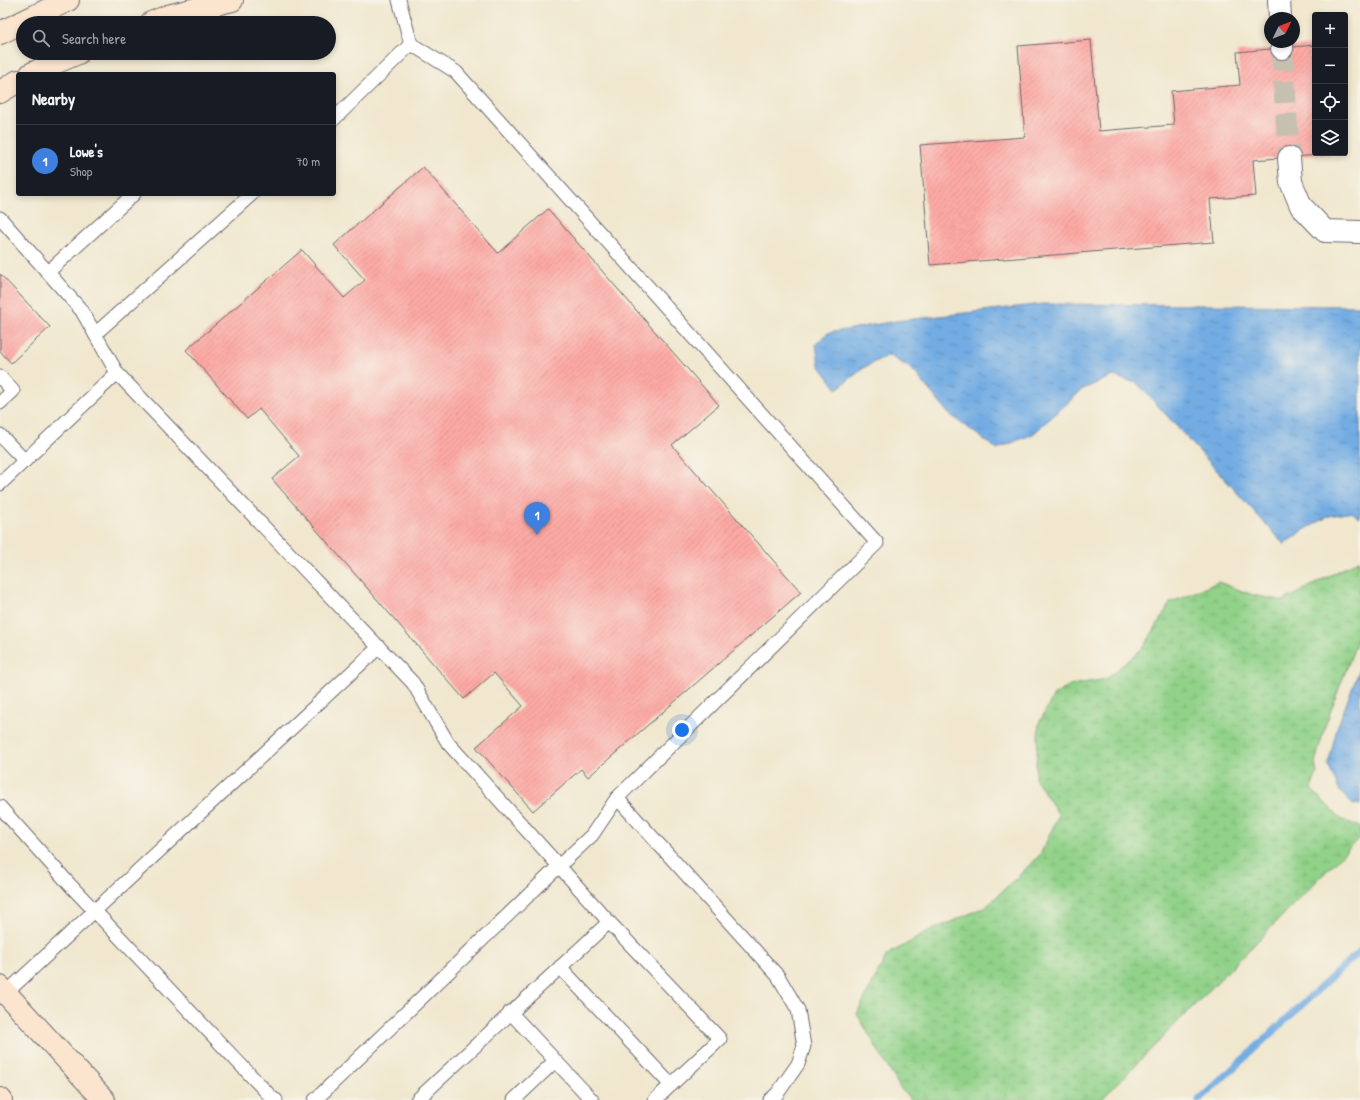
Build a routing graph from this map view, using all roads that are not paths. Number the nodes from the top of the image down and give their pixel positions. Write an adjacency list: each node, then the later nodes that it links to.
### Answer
1 (68, 0): 6 (street)
2 (232, 0): 7 (street)
3 (399, 0): 10 (lane)
4 (1279, 0): 5 (street)
5 (1280, 12)
6 (35, 16)
7 (168, 16)
8 (16, 25): 9 (street)
9 (0, 33)
10 (411, 44): 15 (lane); 30 (lane)
11 (60, 60): 12 (street)
12 (34, 72)
13 (16, 83): 14 (street)
14 (0, 92)
15 (336, 117)
16 (1289, 158): 20 (street)
17 (132, 196): 21 (lane)
18 (250, 196): 22 (lane)
19 (0, 218): 21 (lane)
20 (1360, 232)
21 (48, 272): 22 (lane)
22 (95, 334): 23 (lane)
23 (117, 373): 27 (lane); 29 (lane)
24 (0, 377): 25 (lane)
25 (0, 403)
26 (0, 435): 27 (lane)
27 (25, 461): 28 (lane)
28 (0, 484)
29 (379, 648): 32 (lane); 33 (lane)
30 (617, 798): 32 (lane); 47 (lane)
31 (0, 807): 33 (lane)
32 (559, 866): 34 (lane); 42 (lane)
33 (95, 911): 36 (lane); 41 (lane)
34 (609, 922): 35 (lane); 39 (lane)
35 (560, 967): 37 (lane); 39 (lane)
36 (3, 990): 40 (street)
37 (510, 1012): 38 (lane); 43 (lane)
38 (555, 1061): 44 (lane); 45 (lane)
39 (671, 1085): 46 (lane)
40 (104, 1100)
41 (276, 1100)
42 (315, 1100)
43 (417, 1100)
44 (514, 1100)
45 (592, 1100)
46 (655, 1100)
47 (770, 1100)

